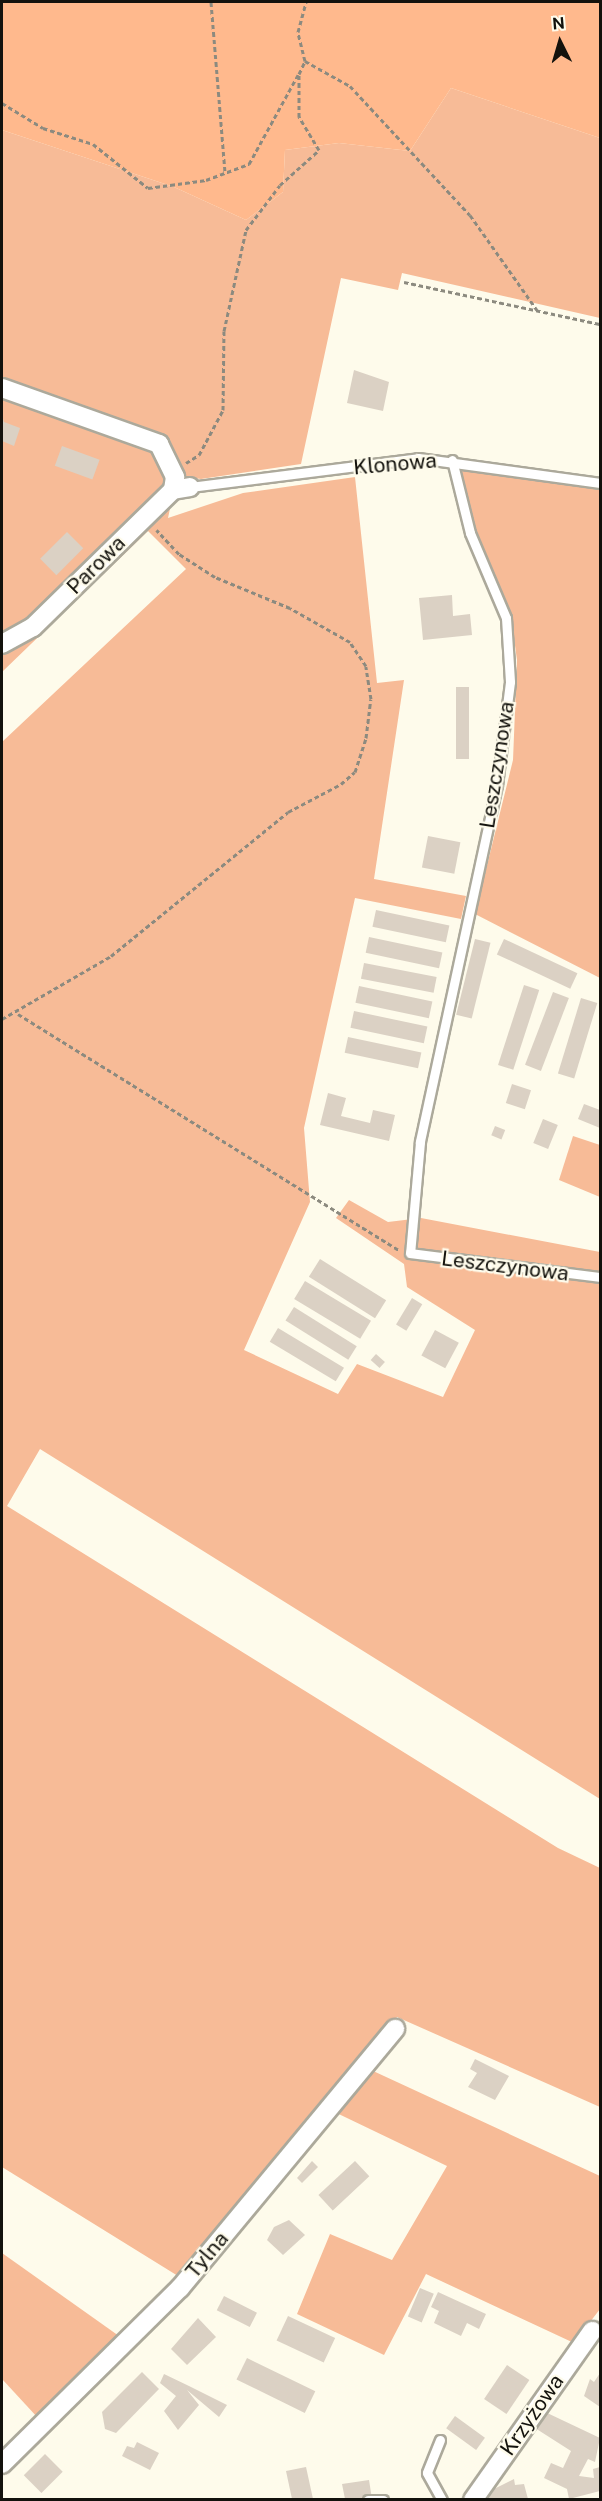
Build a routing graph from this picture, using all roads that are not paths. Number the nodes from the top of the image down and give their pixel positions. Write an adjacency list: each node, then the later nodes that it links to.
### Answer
1 (2, 388): 4 (street)
2 (452, 460): 3 (lane, Klonowa); 4 (lane, Klonowa); 6 (lane, Leszczynowa)
3 (600, 483)
4 (179, 484): 5 (street, Parowa)
5 (2, 644)
6 (600, 1277)
7 (395, 2029): 10 (street, Tylna)
8 (592, 2331): 14 (street, Krzyżowa)
9 (440, 2440): 13 (lane)
10 (2, 2464)
11 (368, 2499): 12 (lane)
12 (383, 2499)
13 (442, 2499)
14 (473, 2499)

